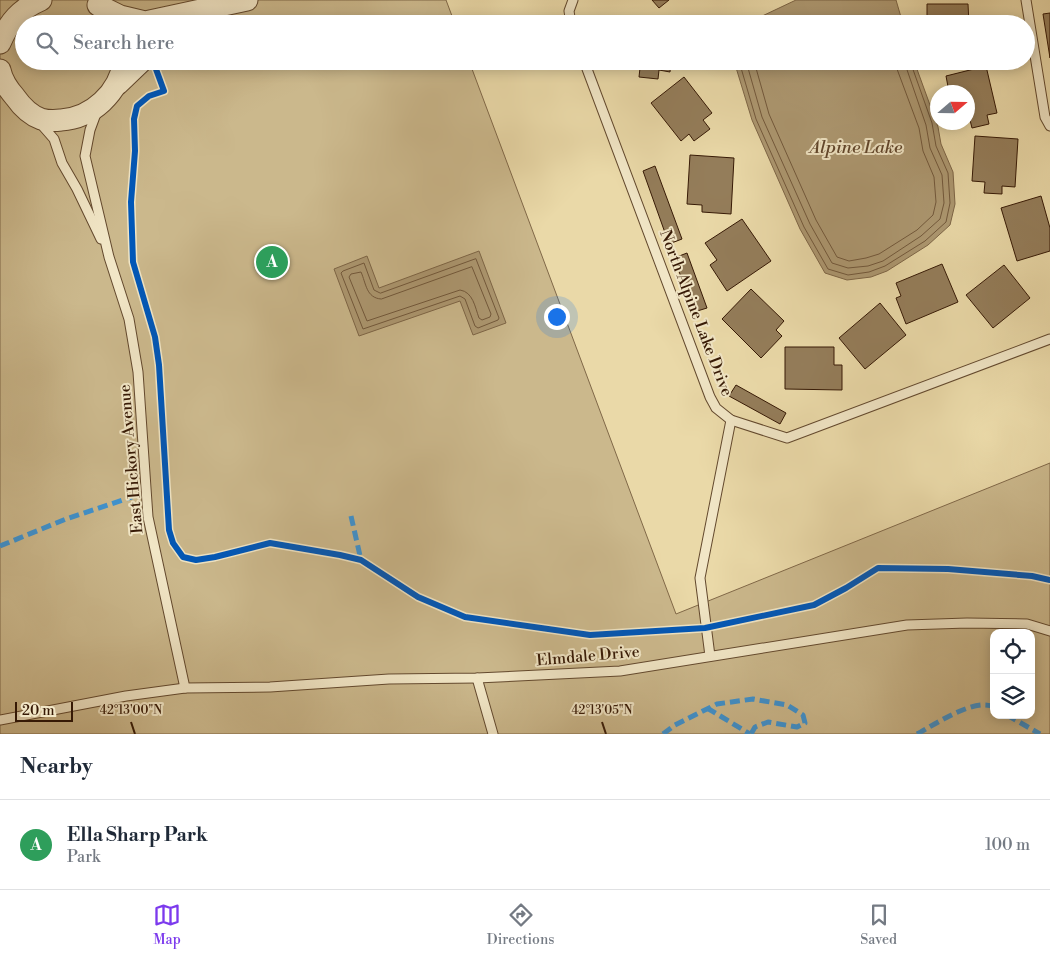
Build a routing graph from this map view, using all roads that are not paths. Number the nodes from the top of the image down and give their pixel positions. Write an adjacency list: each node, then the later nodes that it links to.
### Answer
1 (41, 0): 6 (street)
2 (248, 0): 9 (street); 10 (street)
3 (573, 0): 11 (lane)
4 (1026, 0): 12 (lane)
5 (92, 2): 7 (street); 8 (street)
6 (18, 15)
7 (109, 15)
8 (118, 15)
9 (178, 15)
10 (216, 15)
11 (570, 15)
12 (1029, 15)
13 (1035, 53): 21 (lane)
14 (0, 70): 20 (street)
15 (121, 70): 18 (street)
16 (133, 70): 18 (street)
17 (587, 70): 24 (lane, North Alpine Lake Drive)
18 (106, 98): 20 (street); 22 (lane, East Hickory Avenue)
19 (0, 101): 20 (street)
20 (29, 112): 22 (lane, East Hickory Avenue)
21 (1050, 126)
22 (109, 257): 28 (lane, East Hickory Avenue)
23 (1050, 339): 24 (lane, North Alpine Lake Drive)
24 (731, 420): 26 (lane)
25 (1050, 631): 26 (lane, Elmdale Drive)
26 (710, 656): 27 (lane, Elmdale Drive)
27 (477, 678): 28 (lane, Elmdale Drive); 30 (lane)
28 (185, 688): 29 (lane, Elmdale Drive)
29 (0, 720)
30 (493, 734)

